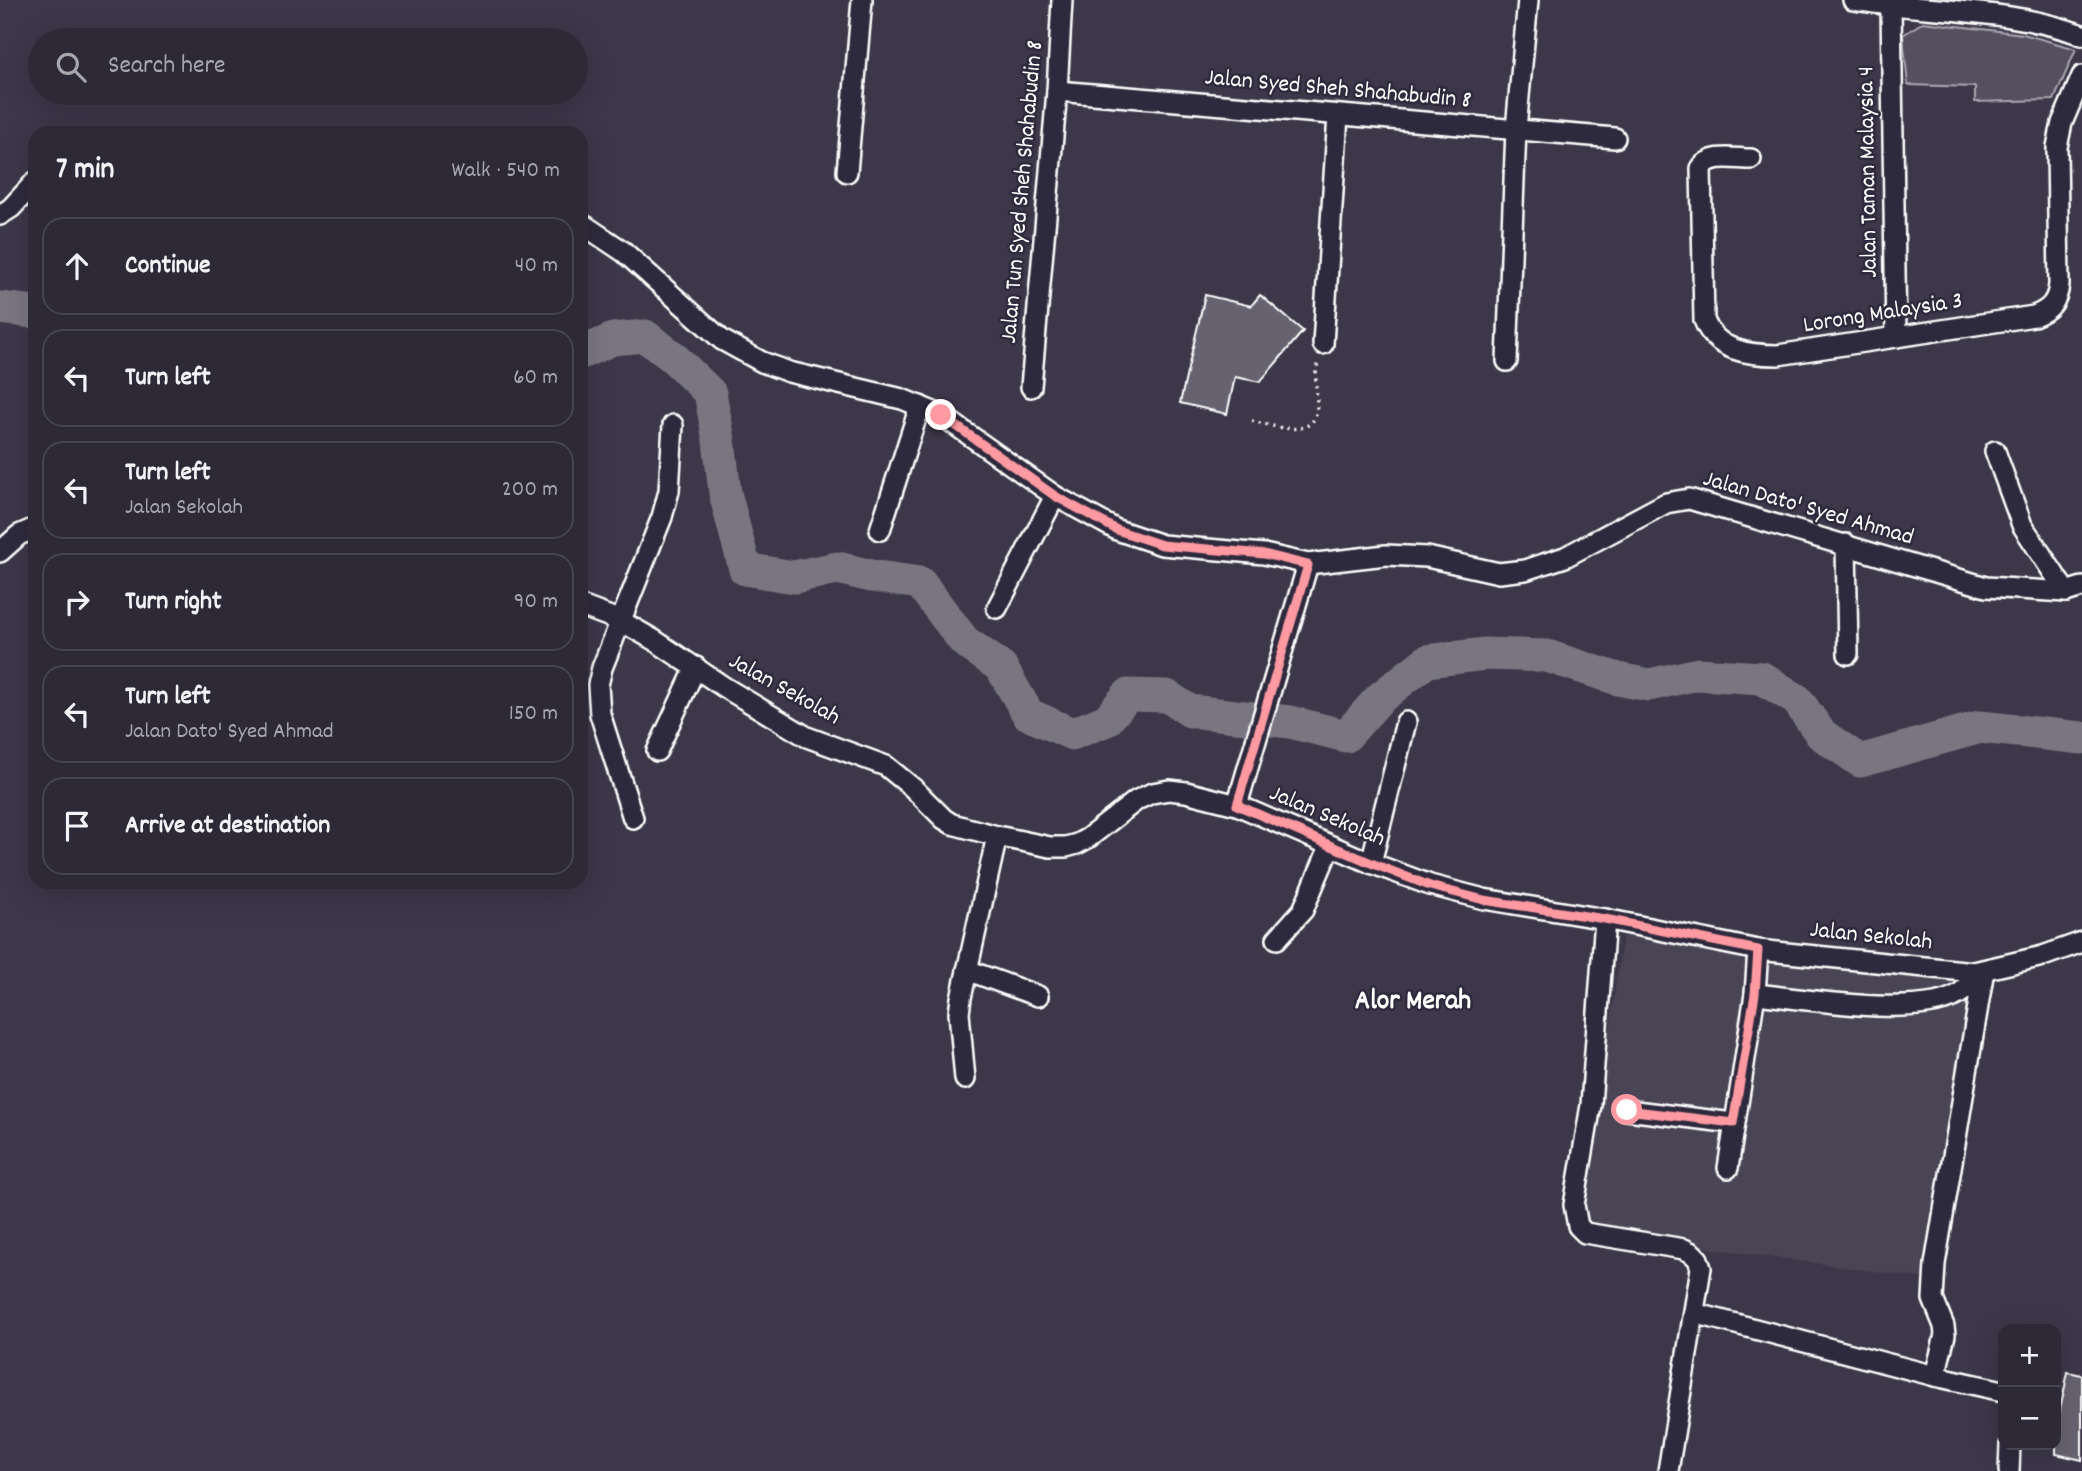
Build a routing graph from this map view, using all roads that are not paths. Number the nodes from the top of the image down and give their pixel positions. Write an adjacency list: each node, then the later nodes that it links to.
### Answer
1 (862, 0): 13 (street)
2 (1062, 0): 8 (street, Jalan Tun Syed Sheh Shahabudin 8)
3 (1528, 0): 10 (street)
4 (1853, 0): 5 (street)
5 (1891, 6): 6 (street); 17 (street, Jalan Taman Malaysia 4)
6 (2082, 35)
7 (2082, 76): 17 (street, Lorong Malaysia 3)
8 (1057, 91): 9 (street, Jalan Syed Sheh Shahabudin 8); 20 (street, Jalan Tun Syed Sheh Shahabudin 8)
9 (1338, 115): 10 (street, Jalan Syed Sheh Shahabudin 8); 18 (street)
10 (1516, 129): 11 (street, Jalan Syed Sheh Shahabudin 8); 19 (street)
11 (1615, 138)
12 (1751, 159): 17 (street, Lorong Malaysia 3)
13 (847, 172)
14 (28, 190): 15 (street)
15 (0, 215)
16 (588, 228): 21 (street, Jalan Dato' Syed Ahmad)
17 (1896, 337)
18 (1323, 344)
19 (1507, 360)
20 (1031, 387)
21 (920, 406): 24 (street, Jalan Dato' Syed Ahmad); 25 (street)
22 (673, 425): 33 (street)
23 (1995, 451): 30 (street)
24 (1055, 496): 29 (street, Jalan Dato' Syed Ahmad); 31 (street)
25 (880, 530)
26 (28, 531): 28 (street)
27 (1846, 544): 29 (street, Jalan Dato' Syed Ahmad); 30 (street, Jalan Dato' Syed Ahmad); 34 (street)
28 (0, 552)
29 (1308, 565): 38 (street)
30 (2074, 590)
31 (997, 608)
32 (588, 609): 33 (street, Jalan Sekolah)
33 (621, 621): 35 (street, Jalan Sekolah); 39 (street)
34 (1848, 654)
35 (696, 667): 37 (street); 40 (street, Jalan Sekolah)
36 (1406, 722): 42 (street)
37 (657, 751)
38 (1237, 805): 40 (street, Jalan Sekolah); 41 (street, Jalan Sekolah)
39 (633, 818)
40 (997, 836): 47 (street)
41 (1330, 846): 42 (street, Jalan Sekolah); 44 (street)
42 (1371, 863): 43 (street, Jalan Sekolah)
43 (1605, 919): 46 (street, Jalan Sekolah); 55 (street)
44 (1277, 939)
45 (2082, 942): 48 (street, Jalan Sekolah)
46 (1758, 950): 48 (street, Jalan Sekolah); 49 (street)
47 (967, 970): 50 (street); 51 (street)
48 (1979, 971): 49 (street); 56 (street)
49 (1755, 994): 53 (street)
50 (1038, 996)
51 (965, 1079)
52 (1627, 1110): 53 (street)
53 (1733, 1123): 54 (street)
54 (1728, 1168)
55 (1695, 1313): 56 (street); 59 (street)
56 (1935, 1376): 57 (street)
57 (1998, 1390)
58 (2010, 1450): 60 (street)
59 (1668, 1471)
60 (2010, 1471)

